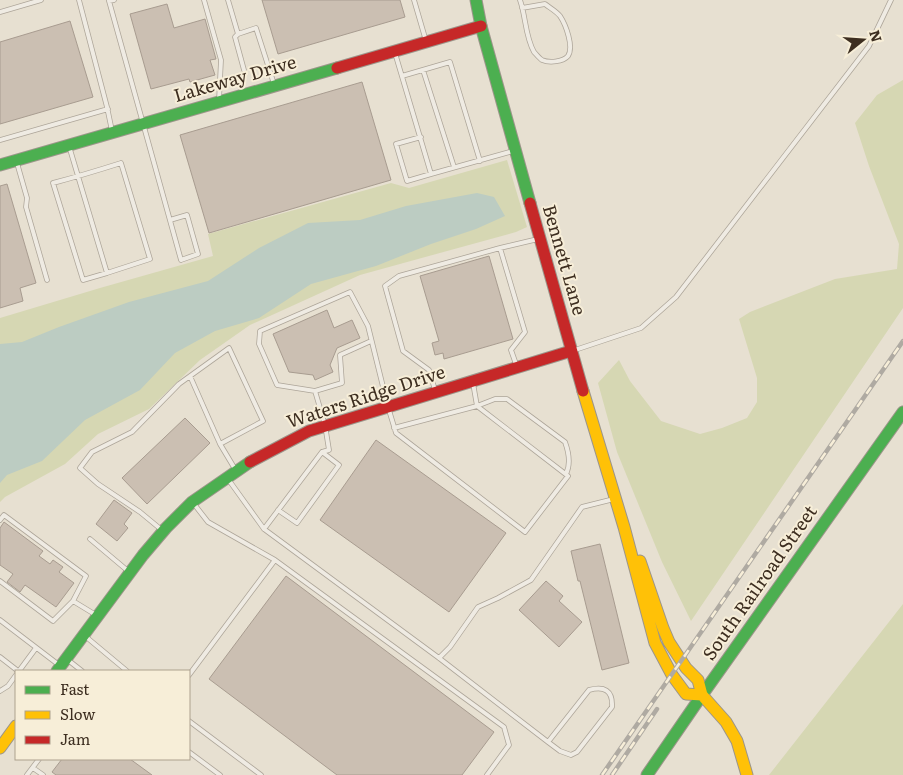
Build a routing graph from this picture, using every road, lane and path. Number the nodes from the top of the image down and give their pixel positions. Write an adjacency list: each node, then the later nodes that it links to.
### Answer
1 (41, 0): 11 (lane)
2 (79, 0): 21 (lane)
3 (114, 0): 22 (lane)
4 (204, 0): 20 (lane)
5 (228, 0): 13 (lane)
6 (414, 0): 14 (lane)
7 (476, 0): 12 (street, Bennett Lane)
8 (520, 0): 10 (lane)
9 (891, 0): 40 (lane)
10 (522, 8): 10 (lane)
11 (0, 12)
12 (481, 26): 14 (street, Lakeway Drive); 27 (street, Bennett Lane)
13 (238, 34): 16 (lane); 19 (lane)
14 (426, 42): 15 (street, Lakeway Drive)
15 (395, 51): 18 (lane); 19 (street, Lakeway Drive)
16 (244, 70)
17 (423, 70): 18 (lane); 29 (lane); 31 (lane)
18 (402, 76): 24 (lane)
19 (274, 86): 20 (street, Lakeway Drive)
20 (219, 102): 22 (street, Lakeway Drive)
21 (108, 109): 23 (lane); 25 (lane)
22 (144, 124): 23 (street, Lakeway Drive); 34 (lane)
23 (112, 133): 26 (street, Lakeway Drive)
24 (421, 137): 32 (lane); 32 (lane)
25 (0, 140)
26 (69, 145): 28 (street, Lakeway Drive); 33 (lane)
27 (515, 151): 29 (lane); 35 (street, Bennett Lane)
28 (16, 161): 30 (street, Lakeway Drive); 38 (lane)
29 (480, 161): 31 (lane)
30 (0, 165)
31 (454, 167): 32 (lane)
32 (431, 174)
33 (78, 176): 37 (lane); 37 (lane); 37 (lane)
34 (170, 220): 34 (lane)
35 (540, 238): 36 (lane); 40 (street, Bennett Lane)
36 (500, 248): 41 (lane); 45 (lane)
37 (107, 273)
38 (47, 280)
39 (371, 341): 44 (lane); 44 (lane); 46 (lane)
40 (571, 352): 41 (street, Waters Ridge Drive); 55 (street, Bennett Lane)
41 (517, 368): 43 (street, Waters Ridge Drive)
42 (190, 376): 51 (lane); 51 (lane); 61 (lane)
43 (473, 381): 45 (street, Waters Ridge Drive); 47 (lane)
44 (315, 390): 49 (lane)
45 (436, 392): 46 (street, Waters Ridge Drive)
46 (388, 406): 49 (street, Waters Ridge Drive); 50 (lane)
47 (477, 406): 50 (lane); 54 (lane); 54 (lane)
48 (903, 412): 81 (street, South Railroad Street)
49 (325, 425): 52 (lane); 53 (street, Waters Ridge Drive)
50 (394, 428): 54 (lane)
51 (220, 444): 53 (lane)
52 (322, 452): 57 (lane); 57 (lane)
53 (232, 474): 56 (street, Waters Ridge Drive); 60 (lane)
54 (566, 474)
55 (616, 498): 59 (street, Bennett Lane); 72 (lane)
56 (192, 502): 61 (street, Waters Ridge Drive); 63 (lane)
57 (278, 510): 60 (lane)
58 (0, 520): 66 (lane)
59 (624, 527): 81 (street, Bennett Lane); 81 (street, Bennett Lane)
60 (264, 528): 72 (lane)
61 (163, 531): 64 (street, Waters Ridge Drive)
62 (90, 540): 64 (lane)
63 (275, 560): 78 (lane); 93 (lane)
64 (130, 572): 67 (street, Waters Ridge Drive)
65 (0, 581): 66 (lane)
66 (74, 601): 67 (lane)
67 (98, 616): 69 (street, Waters Ridge Drive)
68 (0, 620): 70 (lane)
69 (84, 635): 73 (street, Waters Ridge Drive); 77 (lane)
70 (36, 648): 73 (lane); 75 (lane)
71 (0, 657): 74 (lane)
72 (439, 658): 84 (lane)
73 (61, 665): 76 (lane)
74 (18, 670)
75 (20, 670)
76 (78, 670)
77 (126, 670)
78 (190, 674)
79 (15, 676): 80 (lane)
80 (0, 691)
81 (702, 696): 94 (street, South Railroad Street); 95 (street, Bennett Lane)
82 (190, 723): 92 (lane)
83 (15, 727): 85 (street)
84 (548, 742): 84 (lane)
85 (1, 745)
86 (190, 753): 91 (lane)
87 (38, 760): 88 (lane)
88 (33, 768): 89 (lane); 90 (lane)
89 (27, 775)
90 (43, 775)
91 (220, 775)
92 (261, 775)
93 (487, 775)
94 (647, 775)
95 (747, 775)

